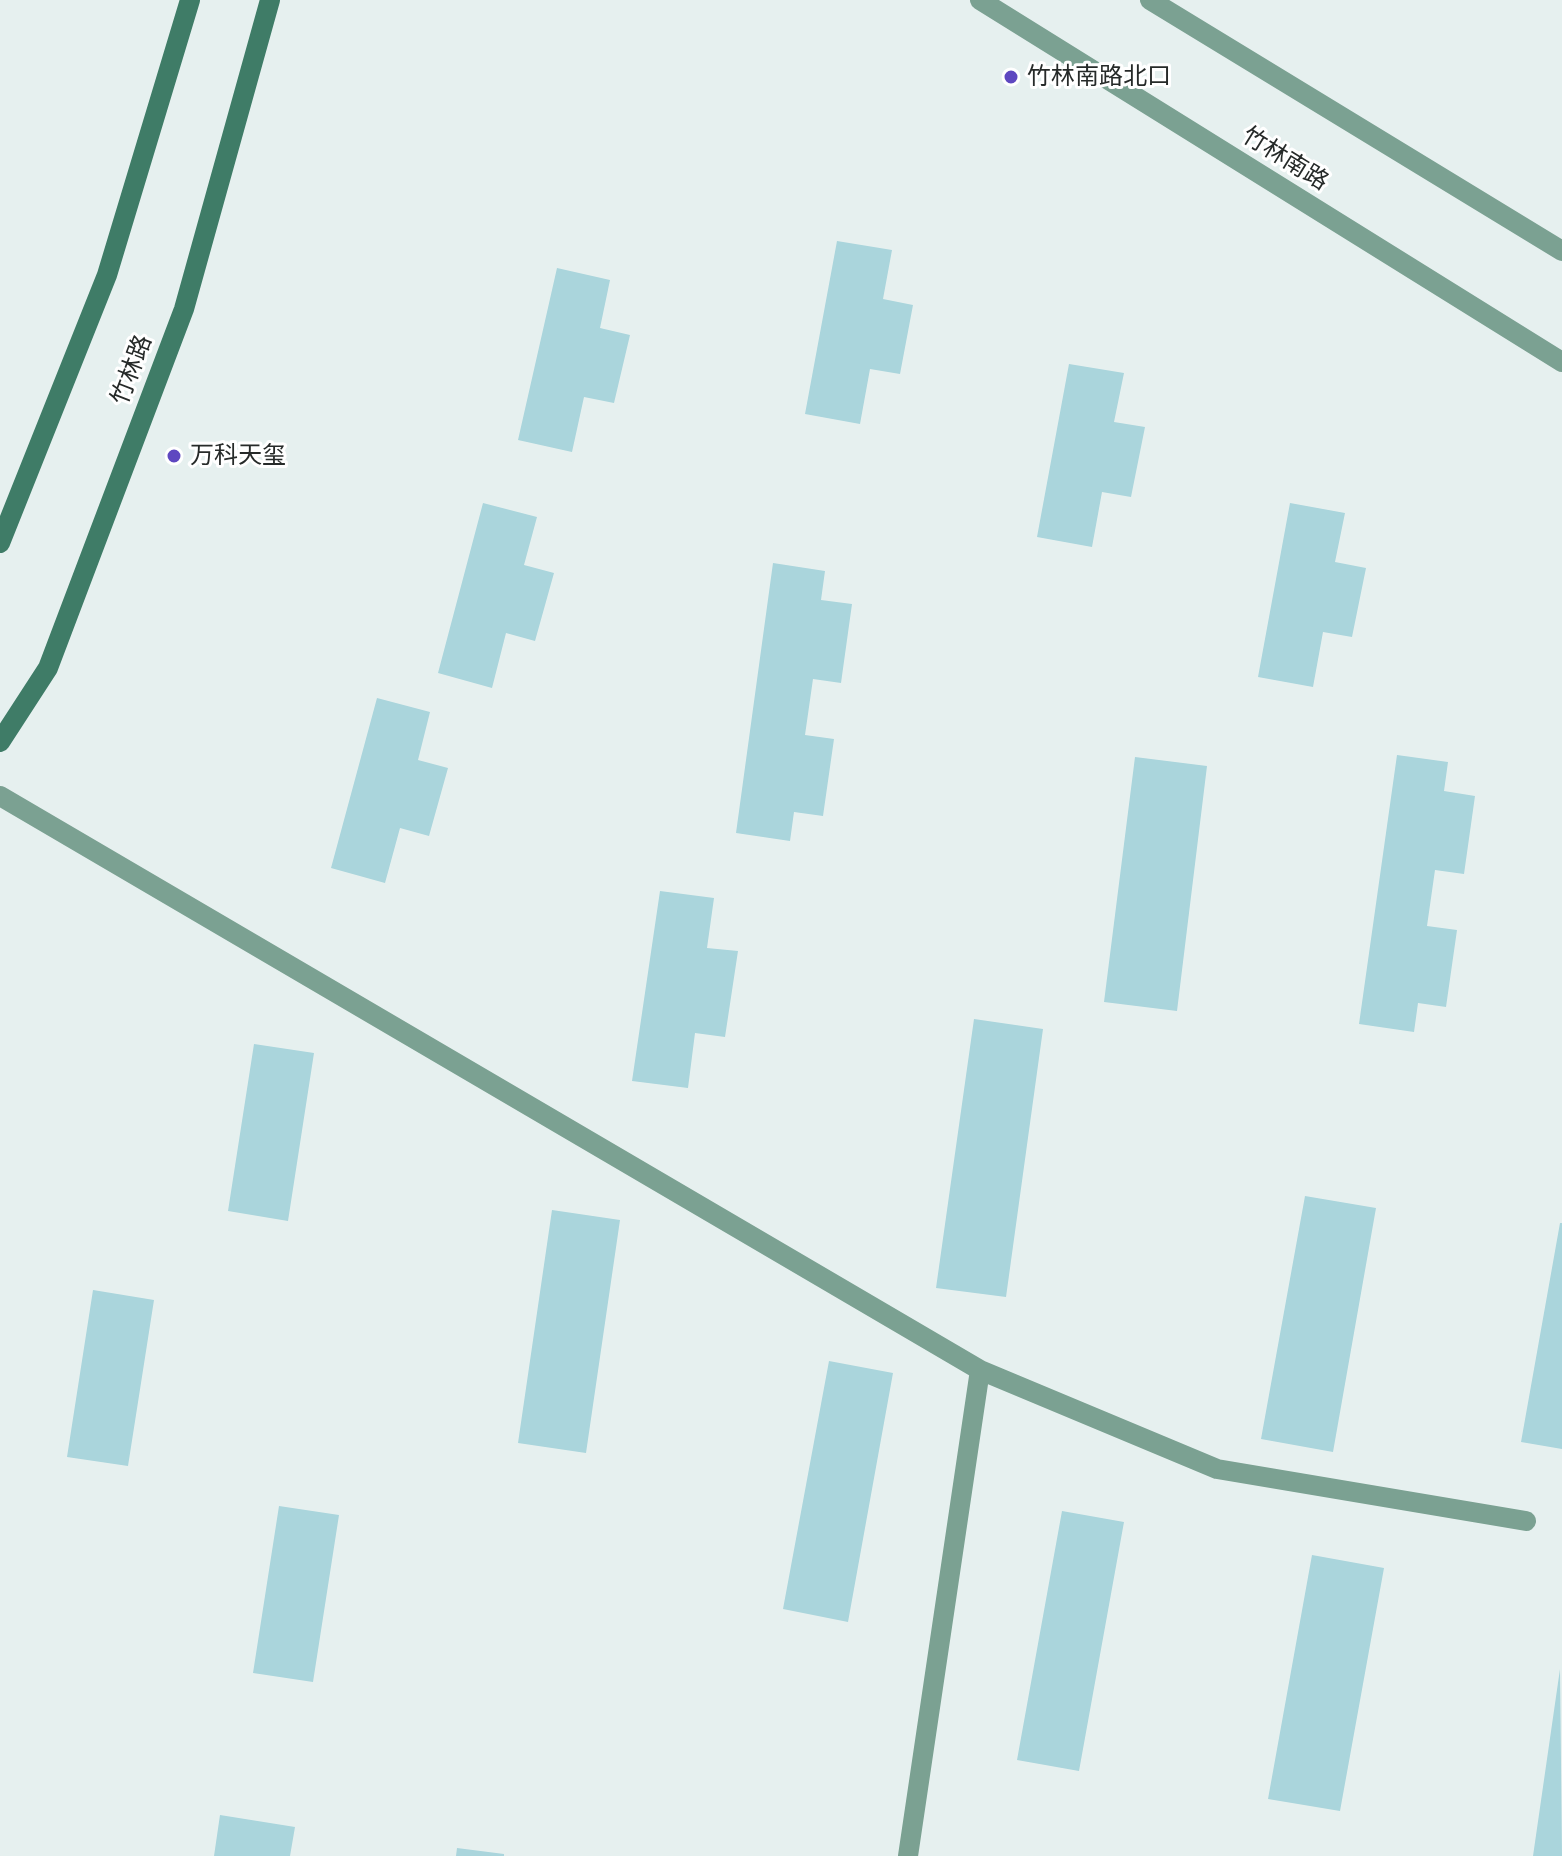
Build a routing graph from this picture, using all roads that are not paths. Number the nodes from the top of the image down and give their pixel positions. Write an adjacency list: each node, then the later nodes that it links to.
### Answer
1 (190, 0): 7 (main road)
2 (270, 0): 8 (main road, 竹林路)
3 (980, 0): 6 (street, 竹林南路)
4 (1150, 0): 5 (street)
5 (1562, 251)
6 (1562, 362)
7 (0, 543)
8 (0, 742)
9 (0, 796): 10 (street)
10 (980, 1370): 11 (street); 12 (street)
11 (1526, 1521)
12 (908, 1856)

